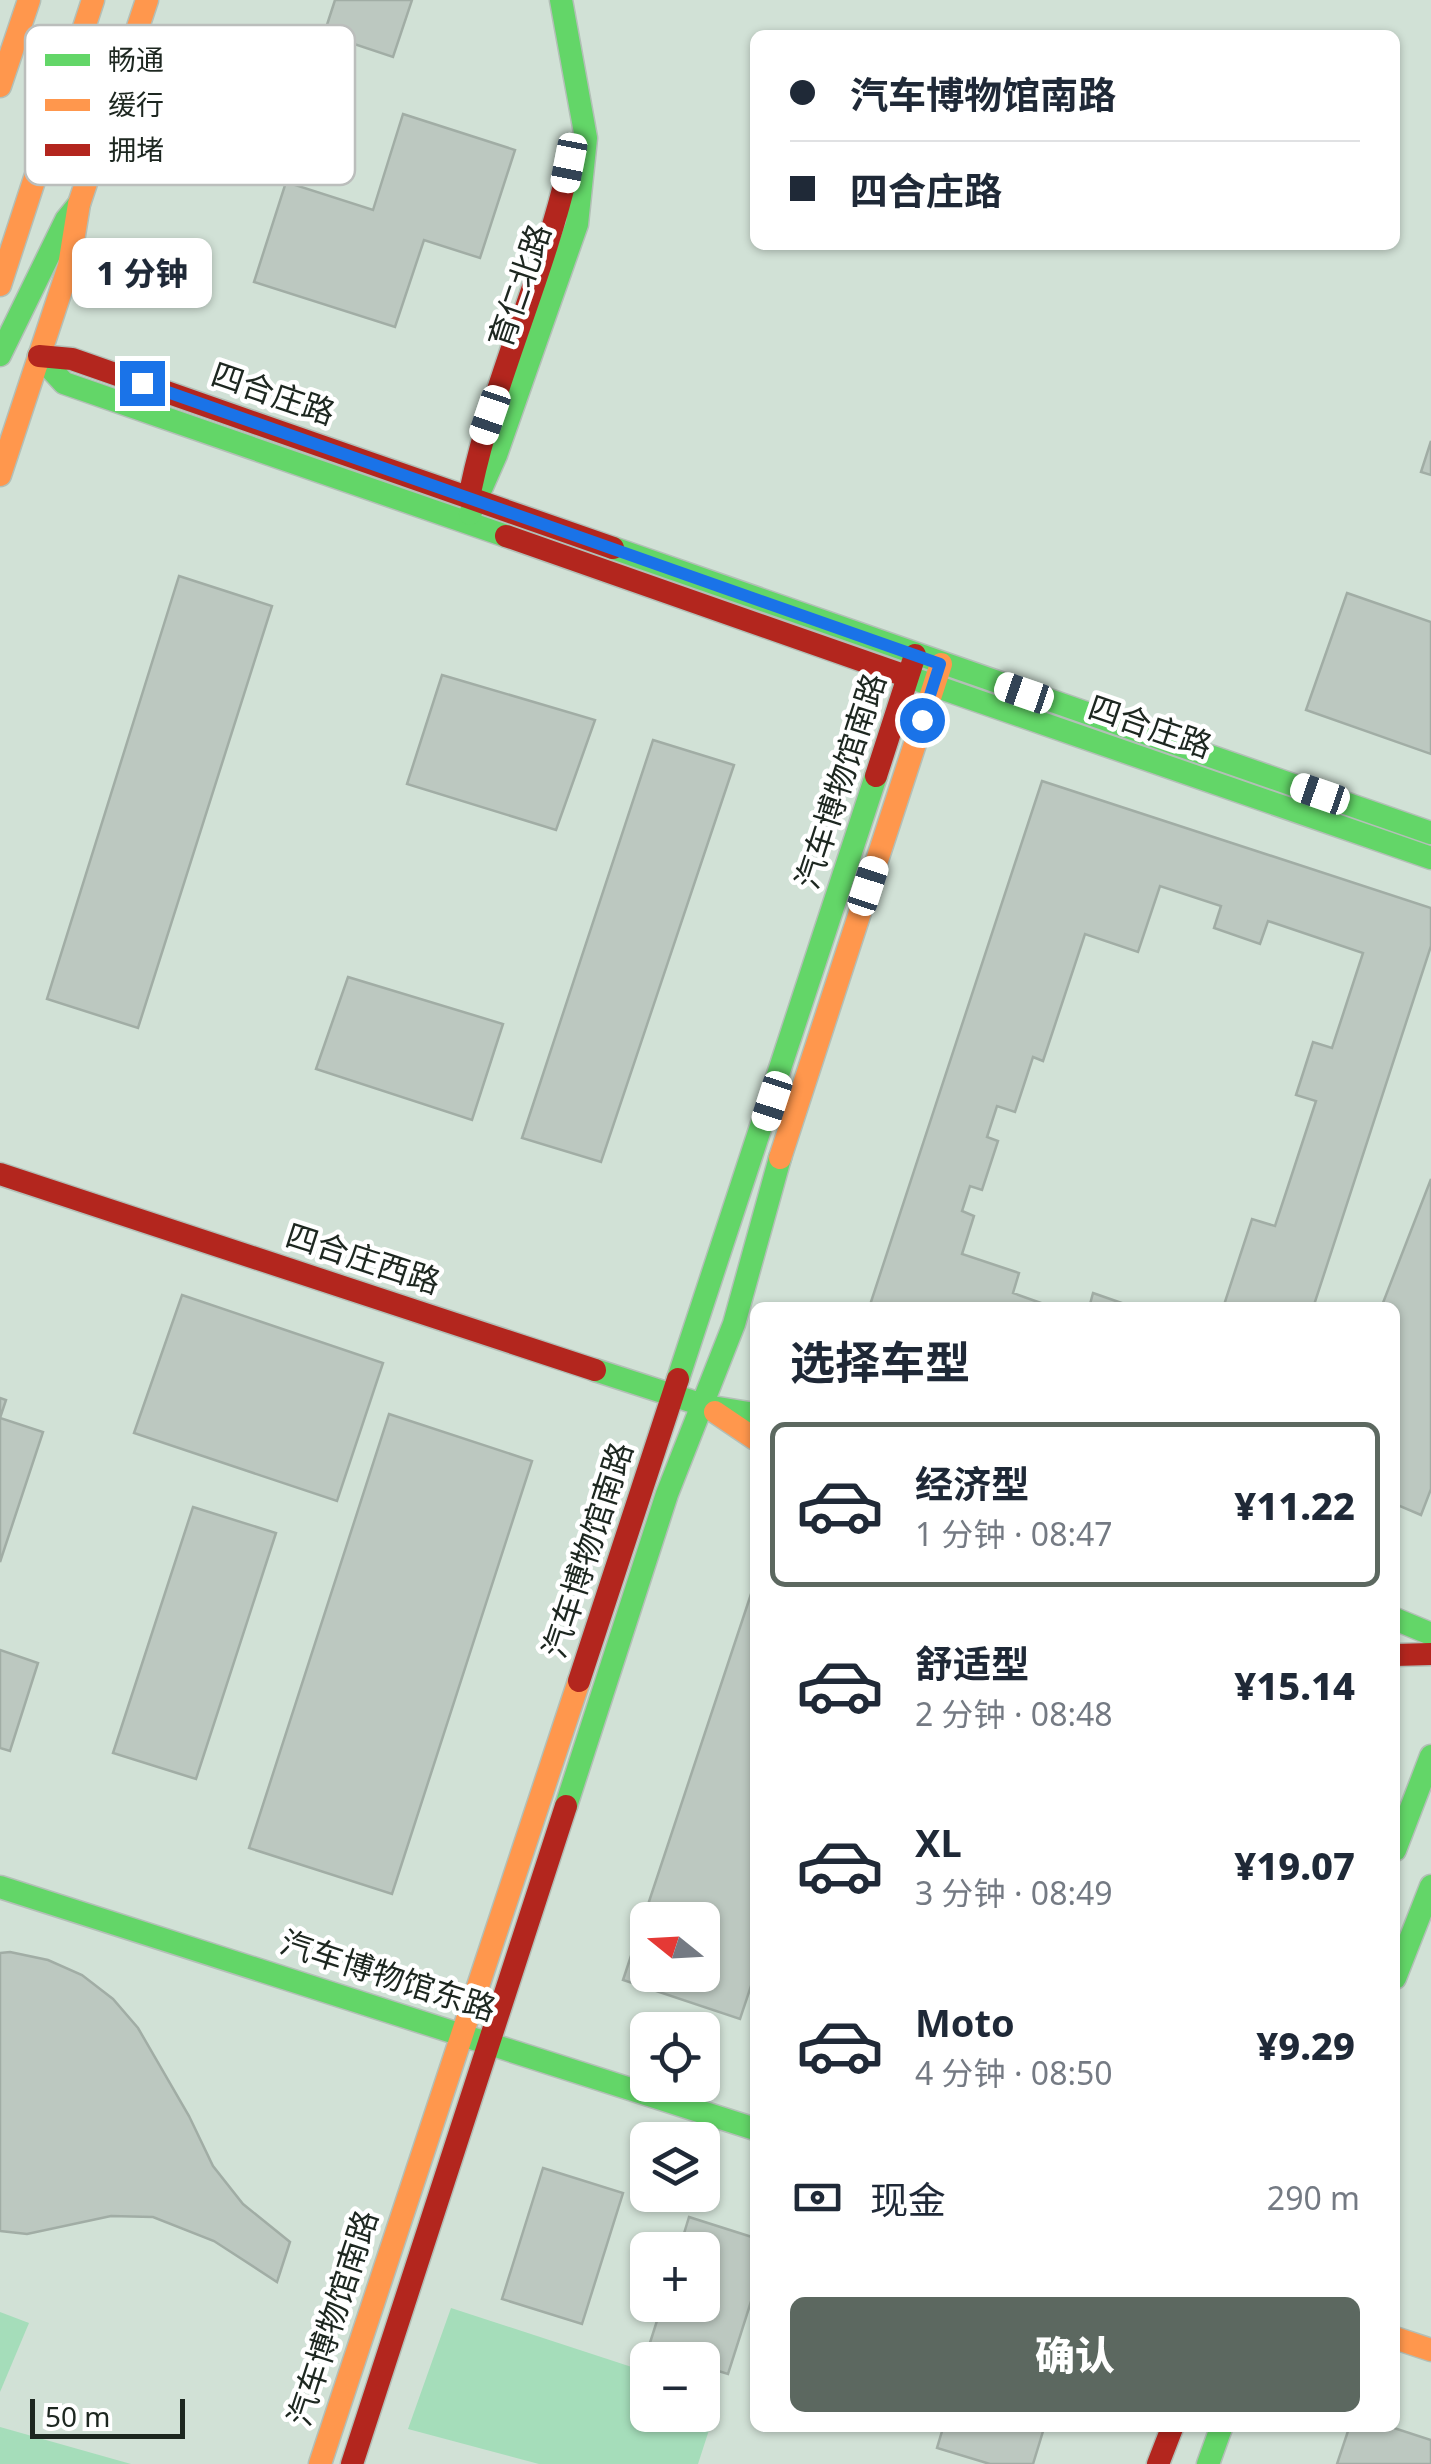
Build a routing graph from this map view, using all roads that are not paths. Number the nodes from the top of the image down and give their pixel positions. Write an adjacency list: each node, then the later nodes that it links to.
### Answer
1 (29, 0): 8 (main road)
2 (94, 0): 6 (main road)
3 (148, 0): 7 (main road)
4 (550, 0): 16 (main road, 育仁北路)
5 (561, 0): 16 (main road, 育仁北路)
6 (86, 25)
7 (140, 25)
8 (0, 86)
9 (33, 185): 12 (main road)
10 (86, 185): 11 (main road)
11 (80, 204): 13 (main road); 14 (main road)
12 (0, 285)
13 (0, 355)
14 (39, 356): 15 (main road); 16 (main road, 四合庄路); 17 (main road, 四合庄路)
15 (0, 474)
16 (473, 498): 17 (main road, 育仁北路); 18 (main road, 四合庄路)
17 (466, 523): 20 (main road, 四合庄路)
18 (915, 655): 19 (main road, 四合庄路); 20 (main road, 汽车博物馆南路)
19 (940, 664): 21 (main road, 汽车博物馆南路); 22 (main road, 四合庄路)
20 (908, 678): 21 (main road, 四合庄路); 25 (main road, 汽车博物馆南路)
21 (933, 687): 23 (main road, 四合庄路); 26 (main road, 汽车博物馆南路)
22 (1431, 833)
23 (1431, 858)
24 (0, 1174): 25 (main road, 四合庄西路)
25 (672, 1394): 26 (main road, 四合庄西路); 38 (main road, 汽车博物馆南路)
26 (706, 1406): 27 (main road, 四合庄西路); 28 (main road, 四合庄西路); 39 (main road, 汽车博物馆南路)
27 (750, 1413)
28 (750, 1436)
29 (1400, 1620): 30 (main road)
30 (1431, 1634)
31 (1431, 1654): 32 (main road)
32 (1400, 1655)
33 (1431, 1756): 34 (main road)
34 (1400, 1837)
35 (1431, 1886): 37 (main road)
36 (0, 1887): 38 (main road, 汽车博物馆东路)
37 (1400, 1965)
38 (462, 2034): 39 (main road, 汽车博物馆东路); 45 (main road, 汽车博物馆南路)
39 (490, 2043): 40 (main road, 汽车博物馆东路); 46 (main road, 汽车博物馆南路)
40 (750, 2127)
41 (1400, 2340): 42 (main road)
42 (1431, 2350)
43 (1170, 2432): 47 (main road)
44 (1220, 2432): 48 (main road)
45 (320, 2464)
46 (352, 2464)
47 (1158, 2464)
48 (1208, 2464)

